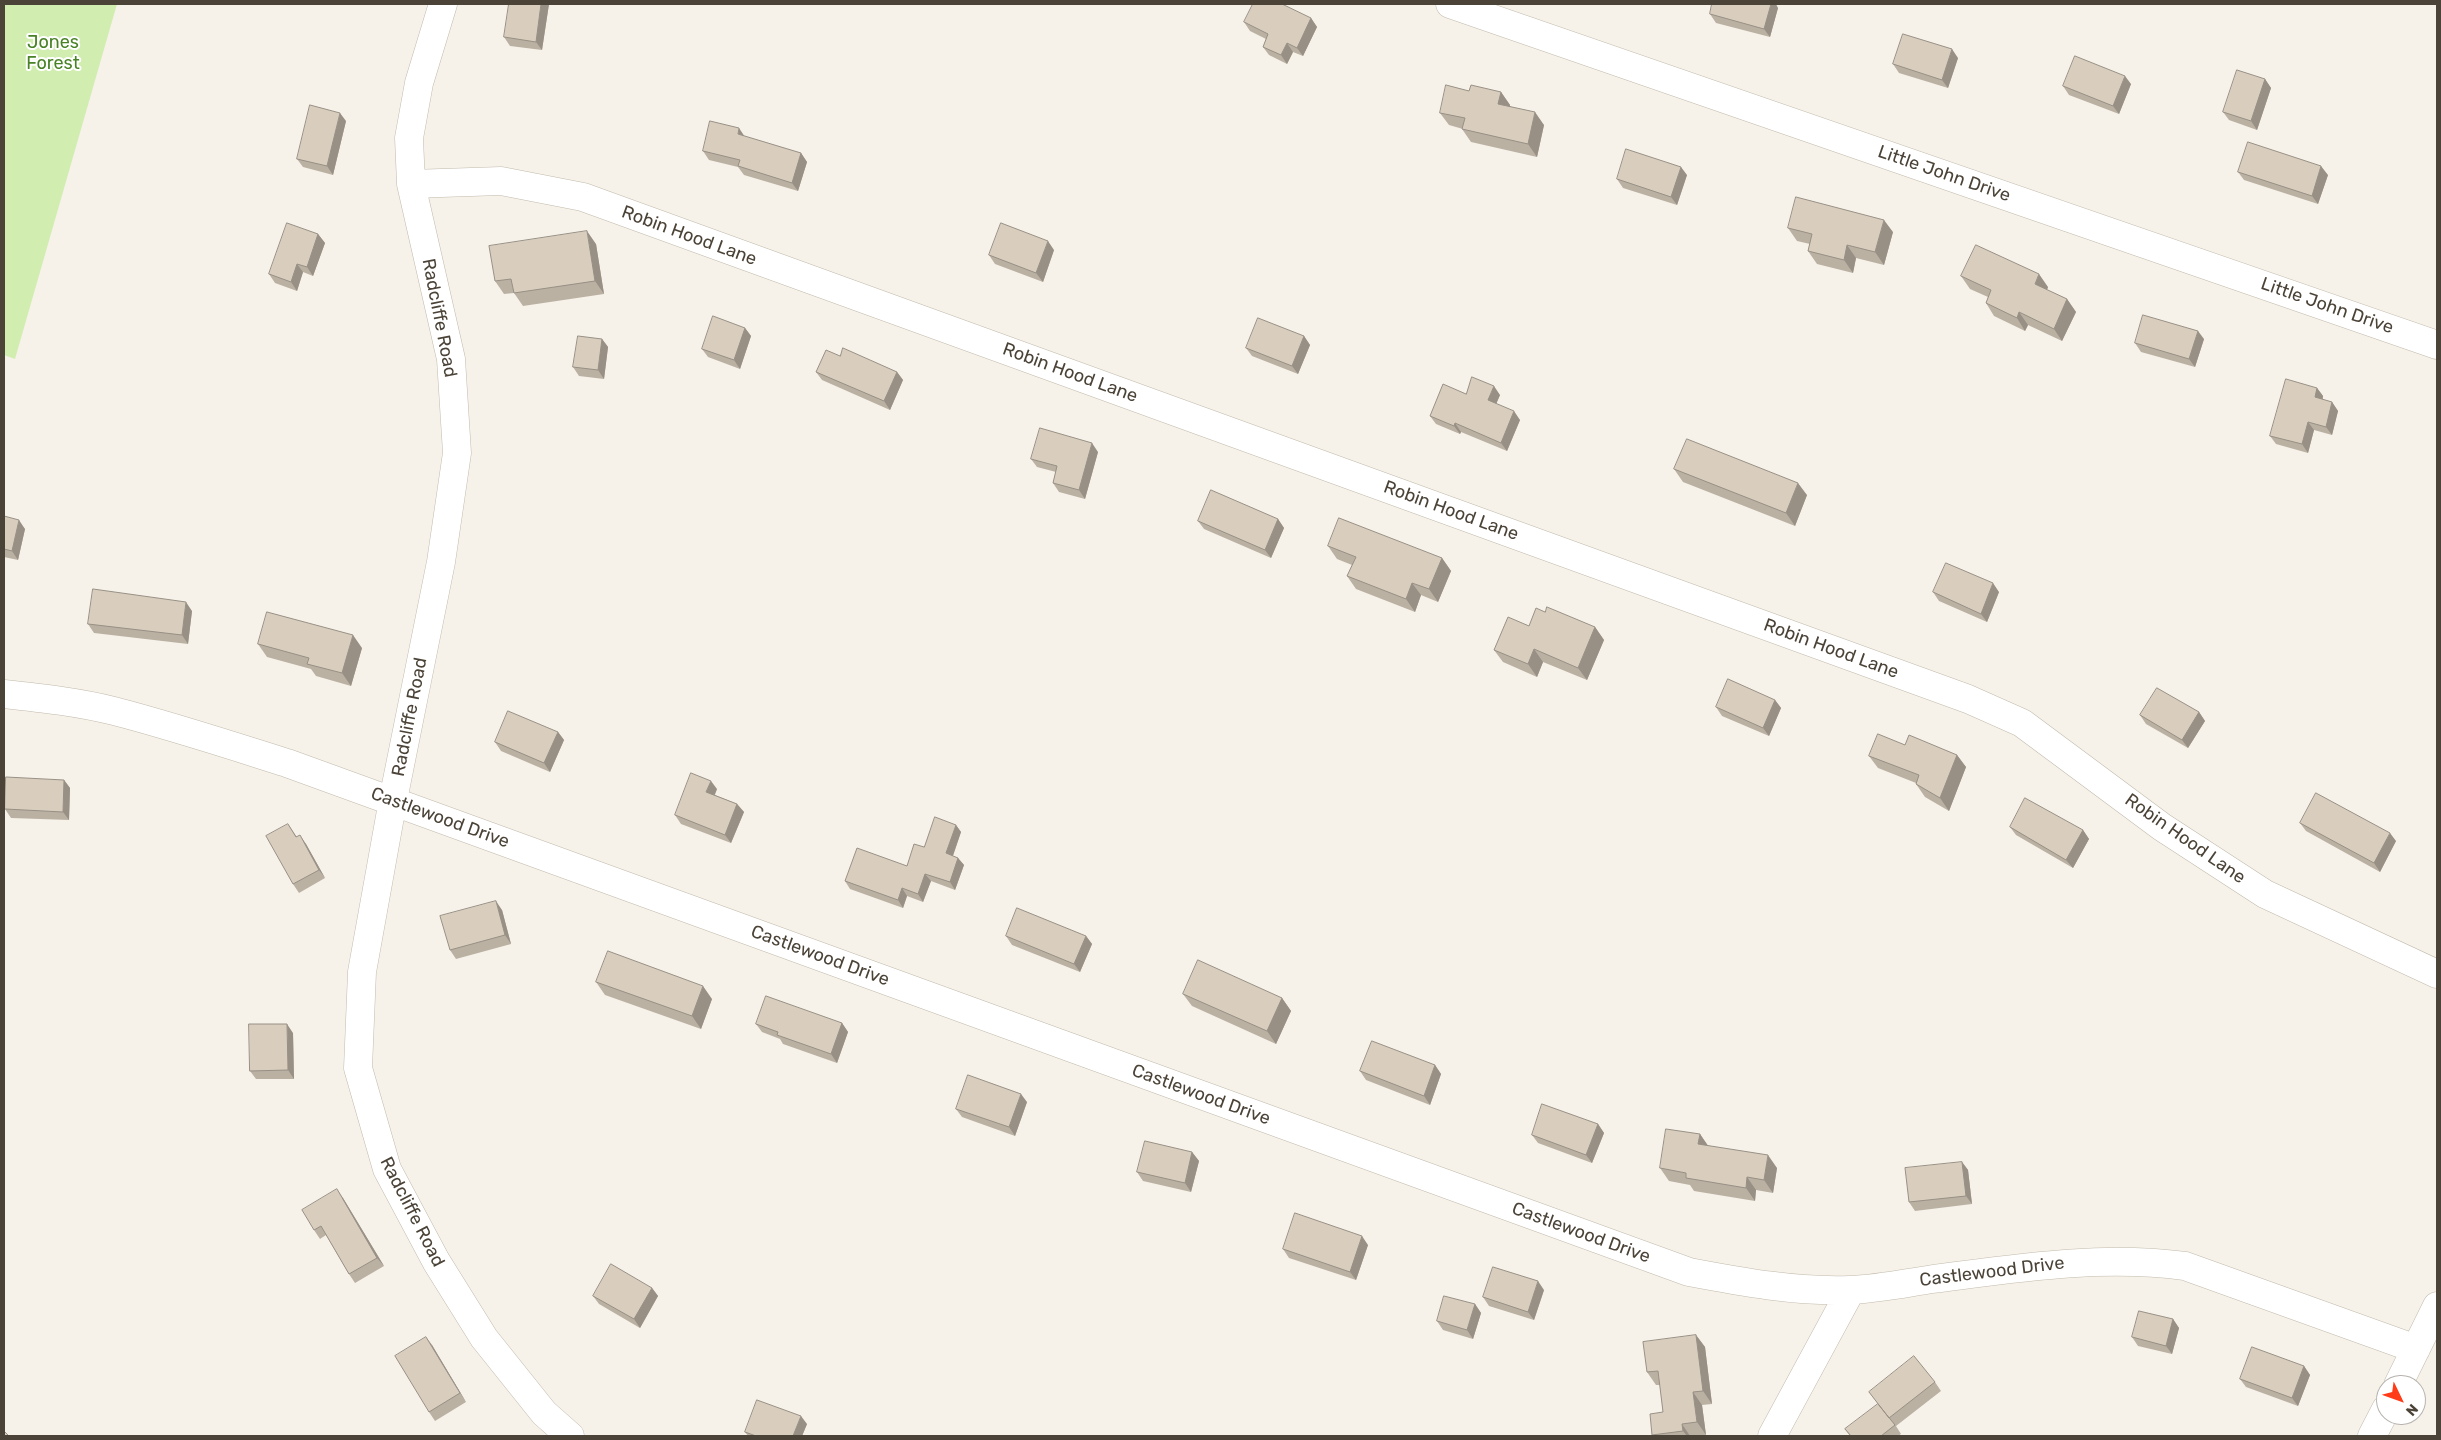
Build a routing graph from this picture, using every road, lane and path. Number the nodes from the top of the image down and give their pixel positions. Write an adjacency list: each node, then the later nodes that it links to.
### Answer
1 (443, 4): 3 (street, Radcliffe Road)
2 (1450, 4): 4 (street, Little John Drive)
3 (411, 184): 6 (street, Radcliffe Road); 7 (street, Robin Hood Lane)
4 (2437, 345)
5 (4, 694): 6 (street, Castlewood Drive)
6 (393, 800): 8 (street, Castlewood Drive); 12 (street, Radcliffe Road)
7 (2437, 974)
8 (1851, 1290): 10 (street, Castlewood Drive); 13 (street)
9 (2437, 1306): 10 (street)
10 (2416, 1349): 11 (street)
11 (2403, 1375)
12 (570, 1436)
13 (1772, 1436)

